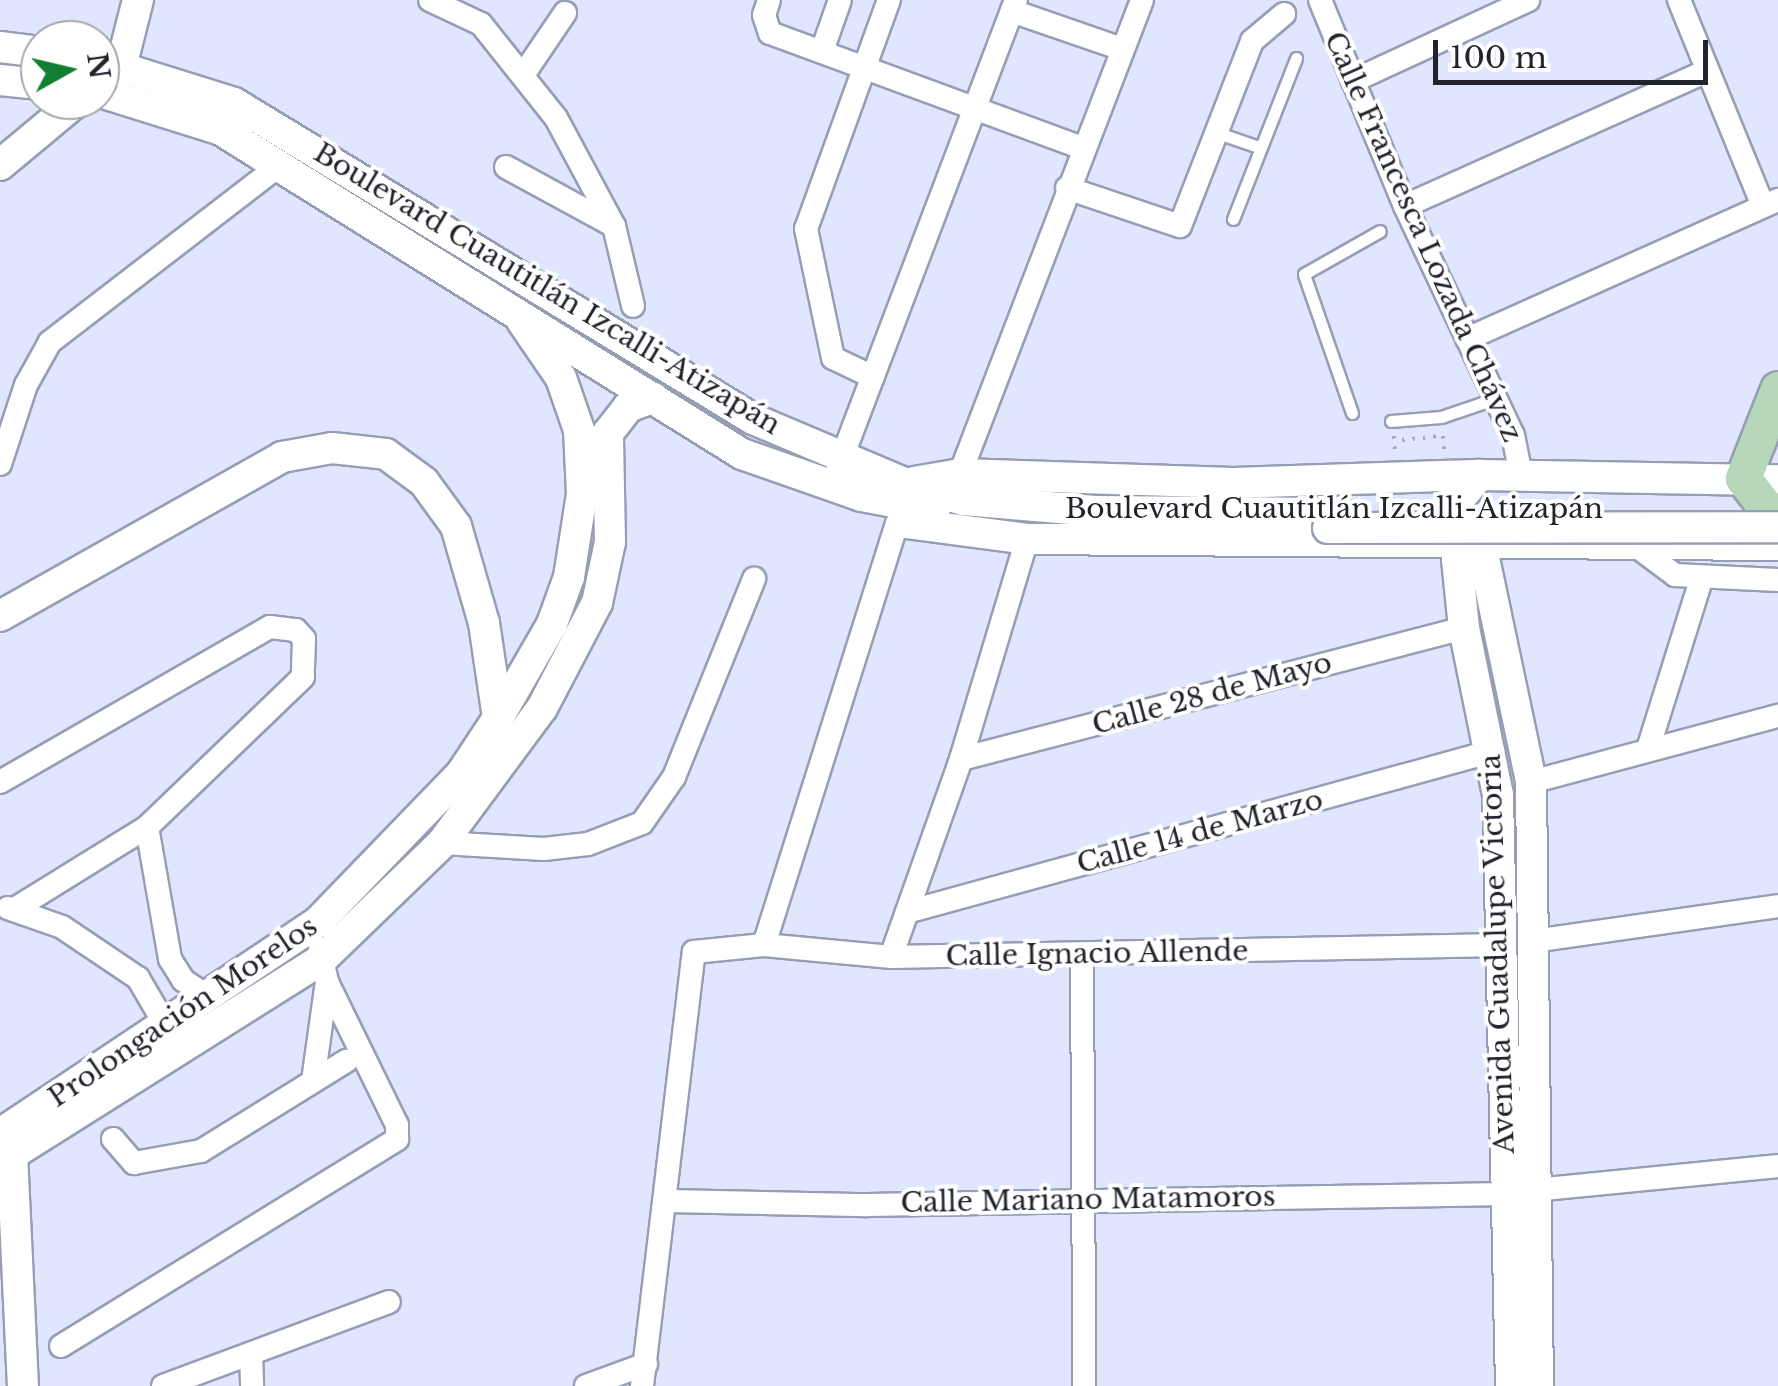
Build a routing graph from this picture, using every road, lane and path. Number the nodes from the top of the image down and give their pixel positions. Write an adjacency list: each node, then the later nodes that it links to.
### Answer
1 (138, 0): 14 (main road)
2 (430, 0): 11 (street)
3 (769, 0): 16 (street)
4 (840, 0): 16 (street)
5 (888, 0): 18 (street)
6 (1142, 0): 15 (street)
7 (1320, 0): 22 (street, Calle Francesca Lozada Chávez)
8 (1528, 0): 22 (street)
9 (1679, 0): 19 (street)
10 (1014, 5): 15 (street); 24 (street)
11 (479, 12): 21 (street)
12 (565, 13): 21 (street)
13 (1284, 14): 26 (street)
14 (120, 41)
15 (1122, 50): 28 (street)
16 (822, 51): 18 (street)
17 (1296, 58): 27 (lane)
18 (863, 66): 24 (street); 41 (street)
19 (1707, 71): 33 (street); 34 (street)
20 (120, 73): 51 (main road, Boulevard Cuautitlán Izcalli-Atizapán)
21 (523, 75): 36 (street)
22 (1353, 82): 34 (street, Calle Francesca Lozada Chávez)
23 (120, 98): 30 (main road, Boulevard Cuautitlán Izcalli-Atizapán)
24 (971, 106): 28 (street); 41 (street)
25 (54, 120): 29 (main road)
26 (1218, 133): 27 (lane); 32 (street)
27 (1259, 147): 35 (lane)
28 (1082, 148): 32 (street)
29 (0, 164)
30 (281, 164): 39 (main road, Boulevard Cuautitlán Izcalli-Atizapán); 49 (street)
31 (506, 167): 36 (street)
32 (1067, 188): 57 (street)
33 (1770, 203): 40 (street)
34 (1405, 206): 40 (street, Calle Francesca Lozada Chávez)
35 (1232, 219)
36 (614, 226): 38 (street)
37 (1380, 230): 45 (lane)
38 (633, 306)
39 (514, 310): 43 (main road, Boulevard Cuautitlán Izcalli-Atizapán); 71 (main road, Prolongación Morelos)
40 (1467, 339): 44 (street, Calle Francesca Lozada Chávez)
41 (872, 377): 51 (street)
42 (1778, 389): 54 (main road)
43 (652, 398): 51 (main road, Boulevard Cuautitlán Izcalli-Atizapán); 78 (main road, Prolongación Morelos)
44 (1494, 398): 46 (lane); 53 (street, Calle Francesca Lozada Chávez)
45 (1352, 413)
46 (1392, 421): 50 (path)
47 (1443, 436): 48 (path)
48 (1402, 440)
49 (0, 464)
50 (1396, 469)
51 (836, 471): 56 (main road, Boulevard Cuautitlán Izcalli-Atizapán); 57 (main road, Boulevard Cuautitlán Izcalli-Atizapán)
52 (1480, 475): 53 (main road); 57 (main road); 62 (main road, Avenida Guadalupe Victoria)
53 (1521, 475): 54 (main road)
54 (1742, 478): 55 (main road); 60 (main road)
55 (1778, 480)
56 (862, 496): 57 (main road, Boulevard Cuautitlán Izcalli-Atizapán); 59 (main road)
57 (963, 496): 58 (main road, Boulevard Cuautitlán Izcalli-Atizapán); 60 (main road, Boulevard Cuautitlán Izcalli-Atizapán, bridge)
58 (1778, 512)
59 (897, 522): 61 (main road); 84 (street)
60 (1778, 525)
61 (1027, 539): 62 (main road); 74 (street)
62 (1469, 545): 64 (main road); 69 (main road, Avenida Guadalupe Victoria); 76 (main road, Avenida Guadalupe Victoria)
63 (1778, 545): 64 (main road)
64 (1636, 546): 66 (street)
65 (754, 579): 78 (street)
66 (1701, 580): 67 (street); 72 (street)
67 (1778, 580)
68 (0, 616): 71 (main road)
69 (1464, 628): 73 (main road, Avenida Guadalupe Victoria); 74 (street, Calle 28 de Mayo)
70 (1778, 716): 72 (street)
71 (498, 718): 82 (main road, Prolongación Morelos)
72 (1648, 749): 76 (street)
73 (1493, 752): 81 (street, Calle 14 de Marzo); 85 (main road, Avenida Guadalupe Victoria)
74 (961, 759): 81 (street)
75 (0, 782): 77 (street)
76 (1531, 782): 83 (main road, Avenida Guadalupe Victoria)
77 (147, 827): 80 (street); 88 (street)
78 (442, 843): 89 (main road, Prolongación Morelos)
79 (1778, 906): 83 (street)
80 (8, 907): 90 (street)
81 (907, 912): 87 (street)
82 (319, 921): 89 (street); 91 (main road, Prolongación Morelos)
83 (1533, 940): 98 (main road, Avenida Guadalupe Victoria)
84 (764, 945): 87 (street, Calle Ignacio Allende); 100 (street, Calle Ignacio Allende)
85 (1501, 945): 86 (street, Calle Ignacio Allende); 98 (main road, Avenida Guadalupe Victoria)
86 (1082, 955): 87 (street, Calle Ignacio Allende); 99 (street)
87 (891, 957)
88 (170, 959): 90 (street); 91 (street)
89 (324, 971): 94 (street); 96 (main road, Prolongación Morelos); 102 (street)
90 (138, 978): 92 (street)
91 (195, 988): 92 (main road, Prolongación Morelos)
92 (161, 1013): 96 (main road, Prolongación Morelos)
93 (346, 1061): 94 (street)
94 (313, 1081): 95 (street)
95 (113, 1140)
96 (4, 1150): 106 (main road)
97 (1778, 1166): 98 (street, Calle Mariano Matamoros)
98 (1520, 1192): 99 (street, Calle Mariano Matamoros); 111 (main road, Avenida Guadalupe Victoria); 112 (main road, Avenida Guadalupe Victoria)
99 (1084, 1200): 100 (street, Calle Mariano Matamoros); 110 (street)
100 (669, 1201): 104 (street)
101 (389, 1302): 103 (street)
102 (62, 1346)
103 (251, 1354): 105 (street); 108 (street)
104 (644, 1375): 109 (street)
105 (202, 1379): 107 (street)
106 (23, 1386)
107 (163, 1386)
108 (252, 1386)
109 (586, 1386)
110 (1084, 1386)
111 (1511, 1386)
112 (1538, 1386)

